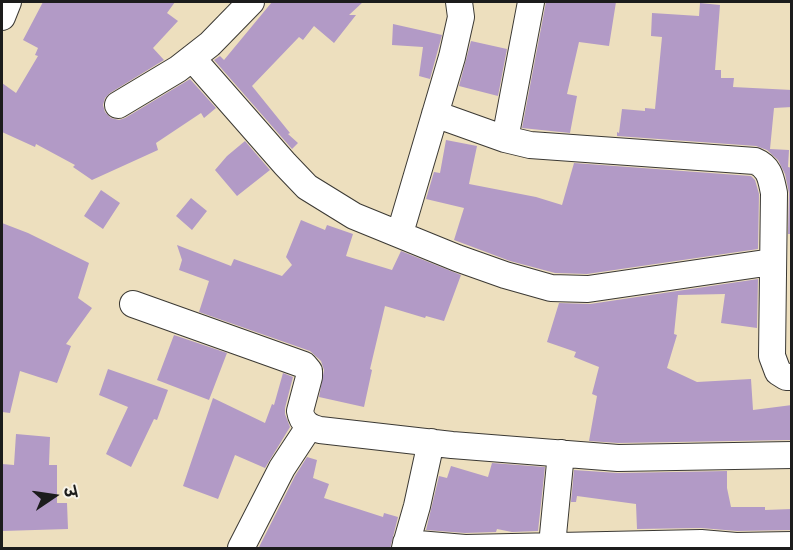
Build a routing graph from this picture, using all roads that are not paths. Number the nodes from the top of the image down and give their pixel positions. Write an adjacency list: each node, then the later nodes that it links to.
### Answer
1 (8, 2): 5 (street)
2 (251, 2): 6 (street)
3 (459, 2): 8 (street)
4 (531, 2): 9 (street)
5 (2, 17)
6 (192, 58): 7 (street); 10 (street)
7 (118, 105)
8 (435, 114): 9 (street); 10 (street)
9 (505, 139): 11 (street)
10 (400, 233): 11 (street)
11 (772, 262): 13 (street)
12 (134, 304): 14 (street)
13 (792, 377)
14 (309, 427): 15 (street); 21 (street)
15 (431, 442): 16 (street); 19 (street)
16 (561, 453): 17 (street); 20 (street)
17 (792, 455)
18 (792, 545): 20 (street)
19 (406, 546): 20 (street)
20 (552, 546)
21 (241, 549)

